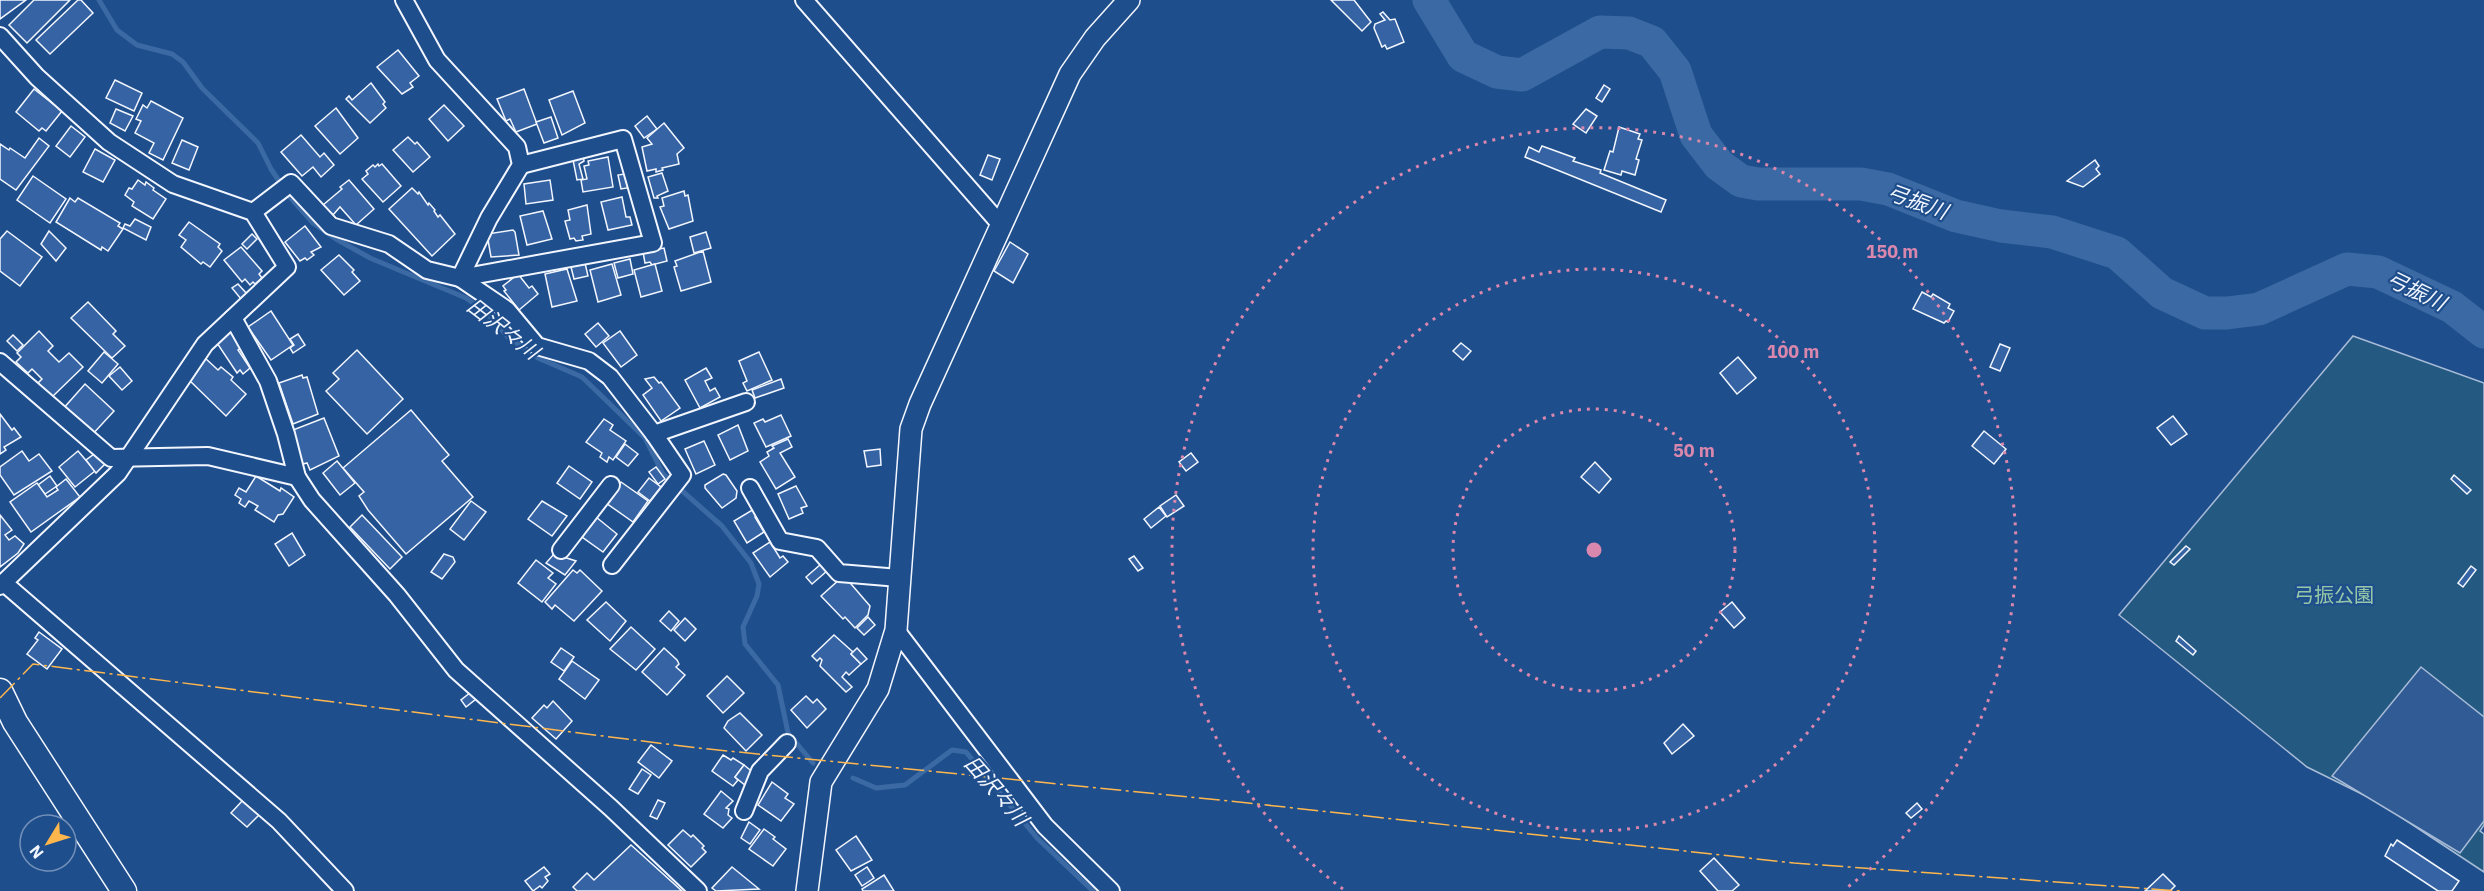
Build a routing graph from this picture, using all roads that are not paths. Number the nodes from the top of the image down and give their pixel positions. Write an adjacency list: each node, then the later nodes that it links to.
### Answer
1 (404, 0): 5 (street)
2 (804, 0): 7 (street)
3 (1129, 0): 7 (street)
4 (0, 36): 6 (street)
5 (521, 165): 8 (street); 8 (street)
6 (253, 212): 8 (street); 9 (street)
7 (1001, 225): 19 (street)
8 (460, 278): 12 (street)
9 (233, 318): 13 (street); 14 (street)
10 (0, 362): 13 (street)
11 (746, 402): 12 (street)
12 (654, 434): 18 (street)
13 (129, 457): 14 (street); 20 (street)
14 (297, 477): 27 (street)
15 (611, 485): 17 (street)
16 (750, 488): 19 (street)
17 (561, 550)
18 (612, 565)
19 (899, 578): 21 (street)
20 (2, 584): 26 (street)
21 (896, 630): 28 (street); 29 (street)
22 (0, 691): 25 (main road)
23 (787, 743): 24 (street)
24 (744, 811)
25 (124, 891)
26 (345, 891)
27 (698, 891)
28 (807, 891)
29 (1111, 891)

